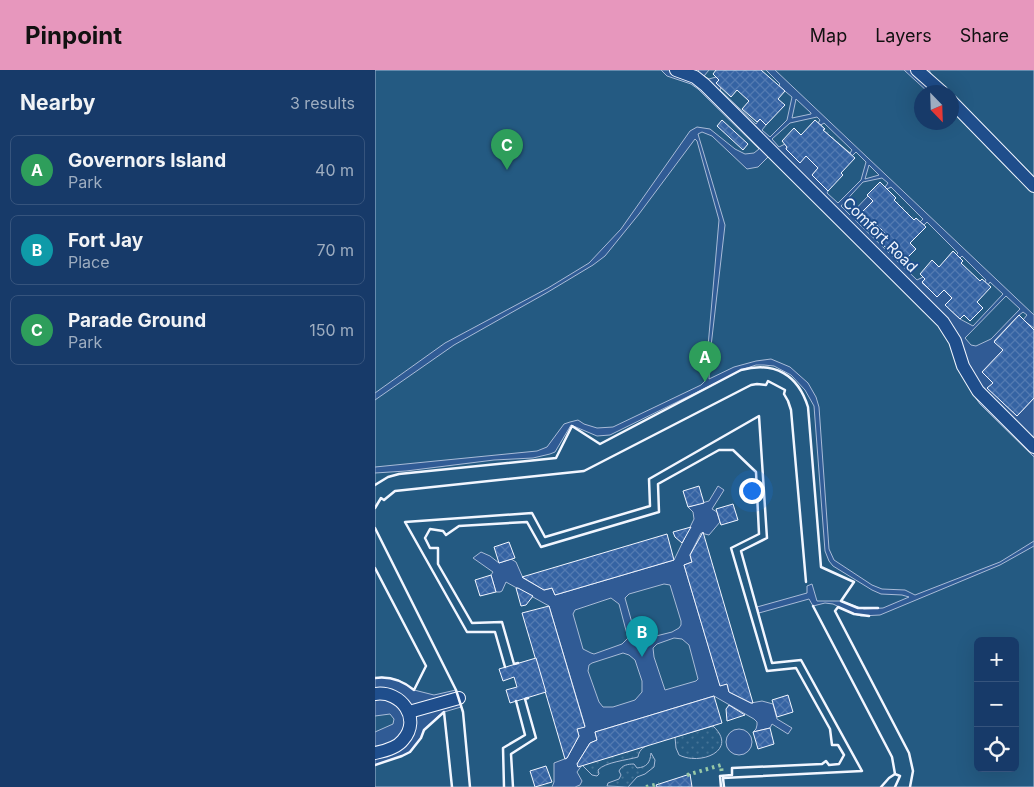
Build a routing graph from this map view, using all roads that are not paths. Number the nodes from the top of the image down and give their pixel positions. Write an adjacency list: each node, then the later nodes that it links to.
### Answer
1 (676, 70): 6 (street, Comfort Road)
2 (917, 70): 3 (street)
3 (934, 85)
4 (959, 109): 5 (street)
5 (1034, 186)
6 (1034, 447)
7 (375, 694): 9 (street)
8 (459, 698): 9 (street)
9 (409, 712): 10 (street)
10 (375, 753)

